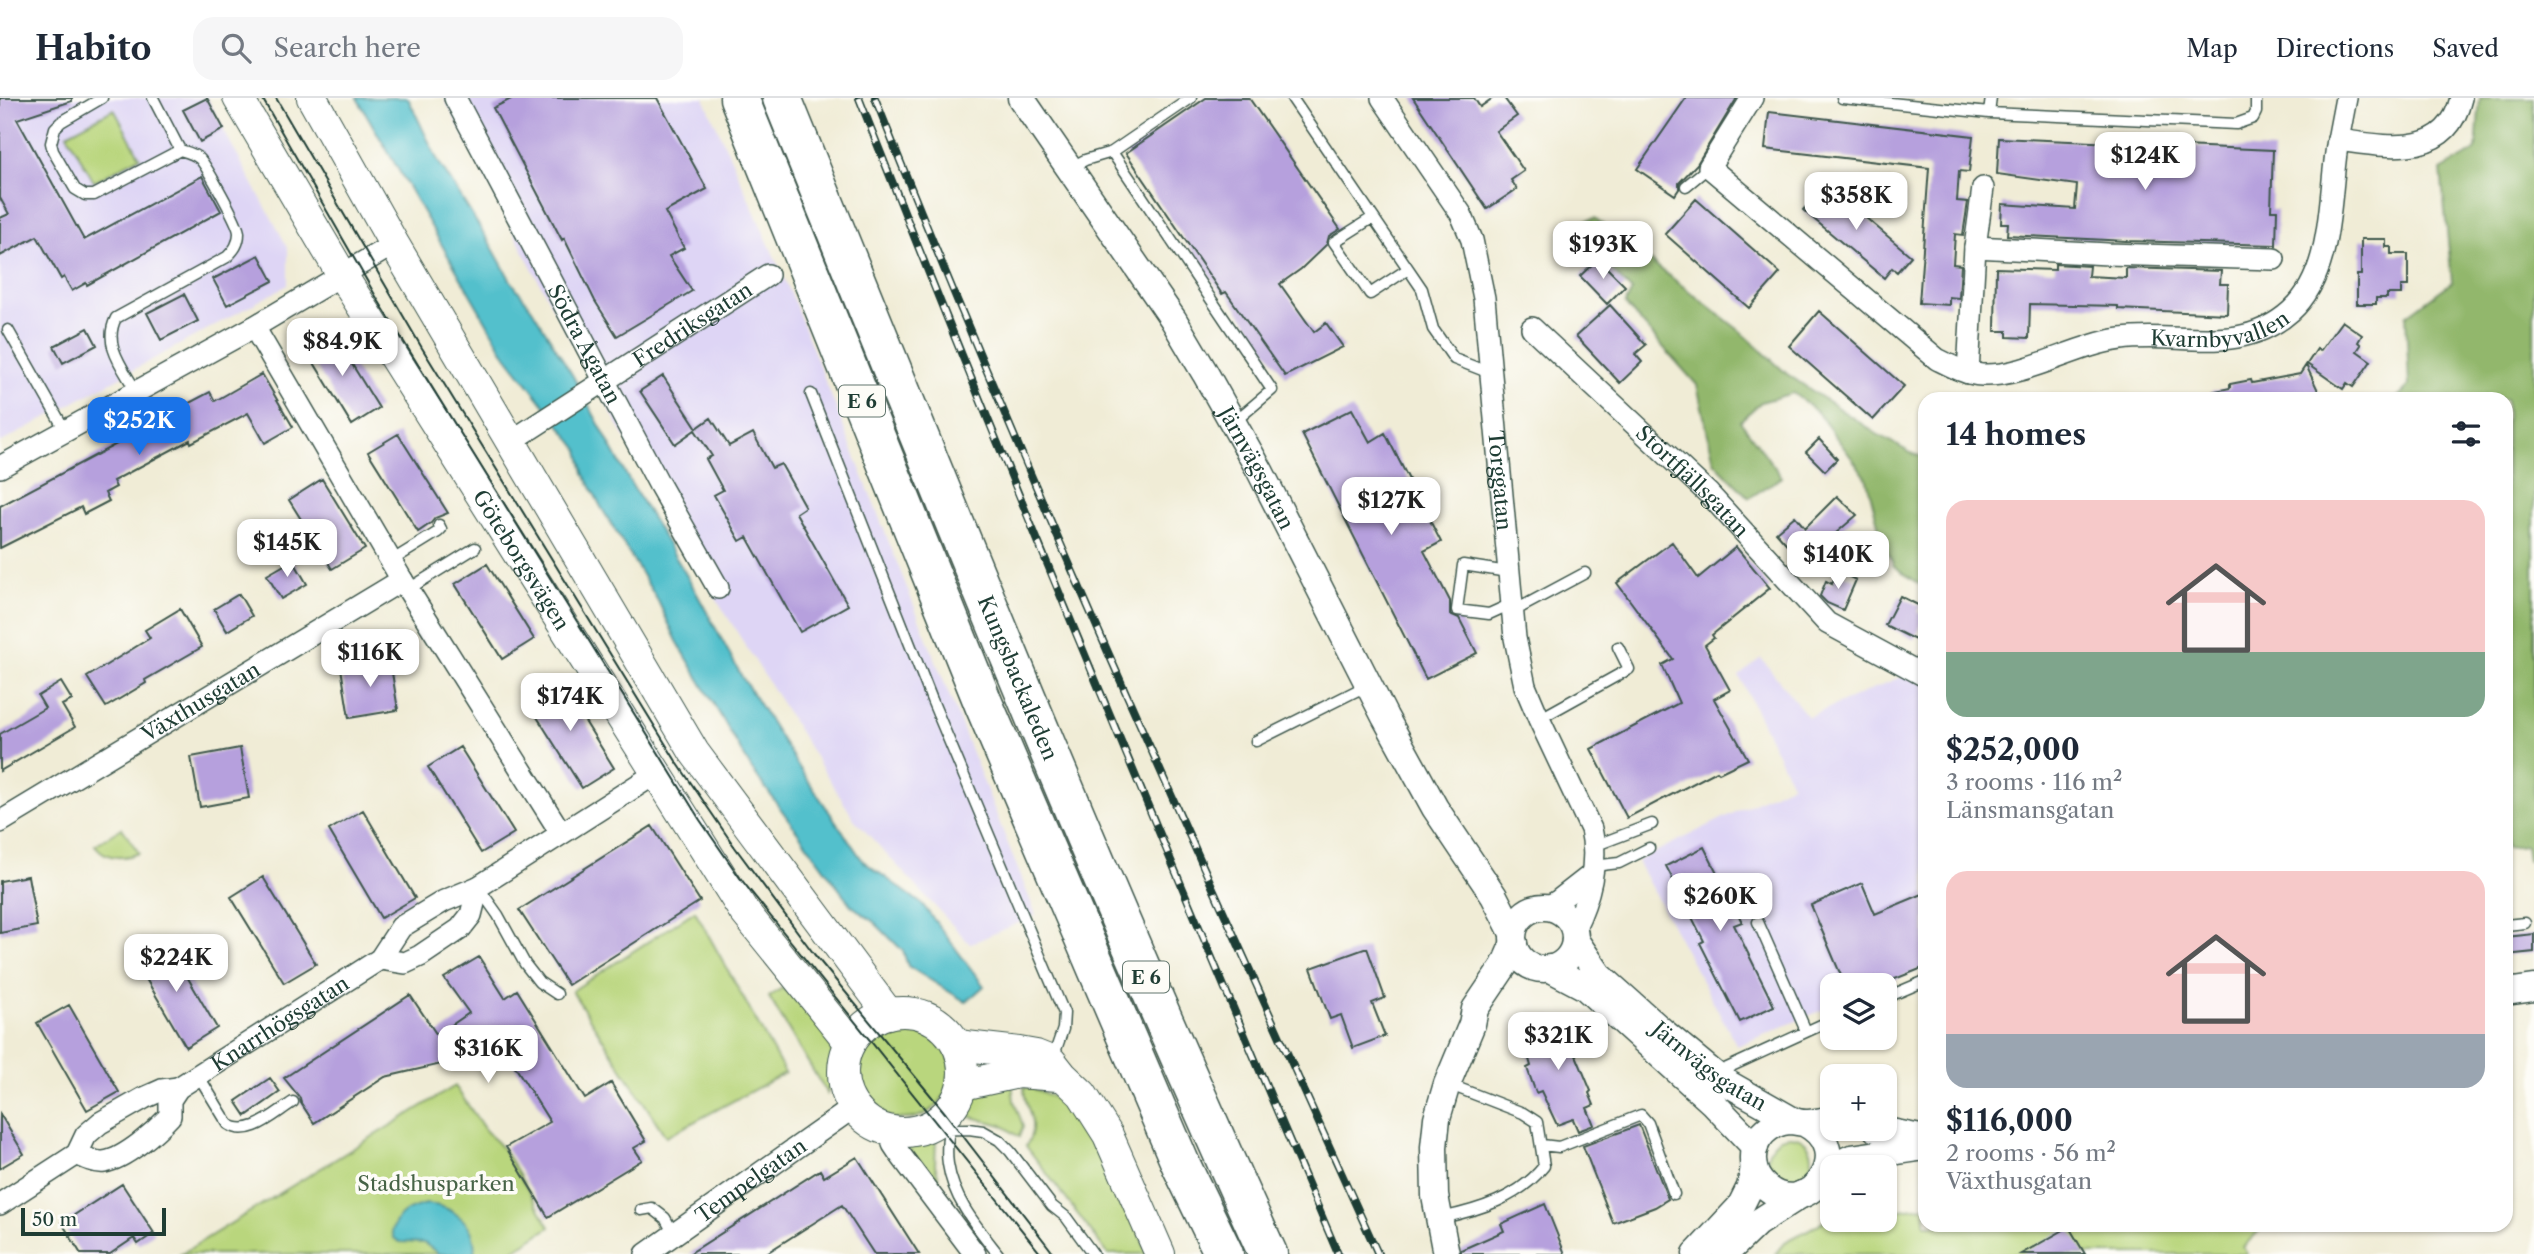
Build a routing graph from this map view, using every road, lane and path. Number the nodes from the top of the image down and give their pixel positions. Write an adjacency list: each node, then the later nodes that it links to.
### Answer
1 (102, 98): 20 (lane)
2 (153, 98): 20 (lane)
3 (238, 98): 31 (main road, Göteborgsvägen)
4 (312, 98): 27 (main road)
5 (456, 98): 38 (street, Södra Ågatan)
6 (739, 98): 103 (highway, Kungsbackaleden / E 6)
7 (782, 98): 119 (highway, Kungsbackaleden / E 6)
8 (1021, 98): 23 (street, Järnvägsgatan)
9 (1191, 98): 21 (lane)
10 (1292, 98): 26 (lane)
11 (1382, 98): 36 (street, Torggatan)
12 (1752, 98): 22 (street)
13 (1842, 98): 18 (lane)
14 (1991, 98): 18 (lane)
15 (2256, 98): 18 (lane)
16 (2346, 98): 19 (street, Kvarnbyvallen)
17 (2461, 98): 19 (street)
18 (1989, 113)
19 (2338, 140): 37 (street, Kvarnbyvallen)
20 (180, 150): 39 (lane)
21 (1112, 152): 23 (lane); 41 (lane)
22 (1709, 167): 24 (lane); 37 (street, Kvarnbyvallen)
23 (1070, 168): 41 (street, Järnvägsgatan)
24 (1686, 186)
25 (1983, 188): 28 (street)
26 (1372, 218): 30 (lane); 30 (lane)
27 (394, 244): 31 (street); 43 (main road)
28 (1975, 247): 29 (street); 37 (street)
29 (2274, 259)
30 (1408, 269): 36 (lane)
31 (342, 275): 33 (street); 58 (main road, Göteborgsvägen)
32 (768, 275): 38 (street, Fredriksgatan)
33 (254, 327): 39 (street); 47 (street)
34 (1532, 328): 54 (street, Störtfjällsgatan)
35 (8, 330): 42 (lane)
36 (1490, 373): 48 (street, Torggatan)
37 (1968, 373)
38 (599, 385): 43 (street, Fredriksgatan); 51 (street, Södra Ågatan)
39 (137, 393): 42 (street)
40 (811, 394): 85 (lane)
41 (1233, 423): 55 (street, Järnvägsgatan)
42 (66, 432): 44 (street)
43 (510, 442): 79 (main road)
44 (0, 467)
45 (439, 525): 47 (lane)
46 (475, 548): 50 (lane)
47 (391, 561): 50 (street)
48 (1508, 572): 52 (street, Torggatan); 52 (lane)
49 (1585, 573): 52 (lane)
50 (404, 585): 59 (street, Växthusgatan); 61 (street)
51 (718, 588)
52 (1512, 608): 56 (street, Torggatan)
53 (1618, 647): 56 (lane)
54 (1918, 672)
55 (1368, 685): 57 (lane); 63 (street, Järnvägsgatan)
56 (1539, 719): 64 (street, Torggatan)
57 (1256, 741)
58 (655, 774): 61 (street, Knarrhögsgatan); 83 (main road, Göteborgsvägen)
59 (0, 822)
60 (1652, 824): 64 (lane)
61 (561, 833): 65 (street, Knarrhögsgatan)
62 (1649, 848): 64 (lane)
63 (1465, 853): 66 (street, Järnvägsgatan); 71 (street, Järnvägsgatan)
64 (1593, 862): 66 (street); 70 (street, Torggatan)
65 (478, 887): 72 (street, Knarrhögsgatan); 72 (street); 78 (lane)
66 (1541, 907): 70 (street); 71 (street)
67 (1758, 922): 82 (lane)
68 (2525, 923): 69 (lane)
69 (2513, 924)
70 (1575, 934): 73 (street); 86 (street, Järnvägsgatan)
71 (1513, 938): 73 (street); 80 (street)
72 (380, 959): 87 (street, Knarrhögsgatan)
73 (1542, 968): 80 (street); 102 (street, Järnvägsgatan)
74 (1918, 984): 77 (lane)
75 (2534, 988): 76 (street)
76 (2513, 991)
77 (1897, 993)
78 (557, 994)
79 (889, 1014): 83 (main road); 84 (main road)
80 (1472, 1024): 88 (street)
81 (1820, 1025): 82 (lane)
82 (1806, 1031): 86 (lane)
83 (850, 1043): 91 (main road)
84 (957, 1045): 85 (main road); 92 (main road)
85 (1052, 1071): 92 (main road); 116 (main road)
86 (1714, 1074): 94 (street, Järnvägsgatan)
87 (198, 1075): 89 (street, Knarrhögsgatan); 90 (lane)
88 (1447, 1084): 97 (lane); 109 (street)
89 (178, 1088): 99 (street, Knarrhögsgatan); 99 (street)
90 (293, 1102)
91 (854, 1107): 92 (main road); 110 (street, Tempelgatan)
92 (935, 1117): 113 (street); 114 (lane); 115 (lane)
93 (1820, 1121): 94 (street)
94 (1799, 1122): 100 (street); 102 (street)
95 (1897, 1133): 96 (street)
96 (1918, 1138)
97 (1542, 1145): 105 (lane); 109 (lane)
98 (1918, 1148): 101 (street)
99 (77, 1154): 107 (street, Knarrhögsgatan)
100 (1827, 1155)
101 (1871, 1155)
102 (1754, 1158): 106 (street); 111 (street)
103 (1181, 1165): 117 (highway); 118 (highway, Kungsbackaleden / E 6)
104 (1820, 1181): 106 (street)
105 (1674, 1194)
106 (1802, 1194): 111 (street)
107 (0, 1204)
108 (642, 1210): 110 (lane)
109 (1438, 1219): 120 (street)
110 (674, 1234): 112 (street, Tempelgatan)
111 (1709, 1251)
112 (646, 1254)
113 (975, 1254)
114 (998, 1254)
115 (1093, 1254)
116 (1160, 1254)
117 (1203, 1254)
118 (1224, 1254)
119 (1268, 1254)
120 (1446, 1254)

